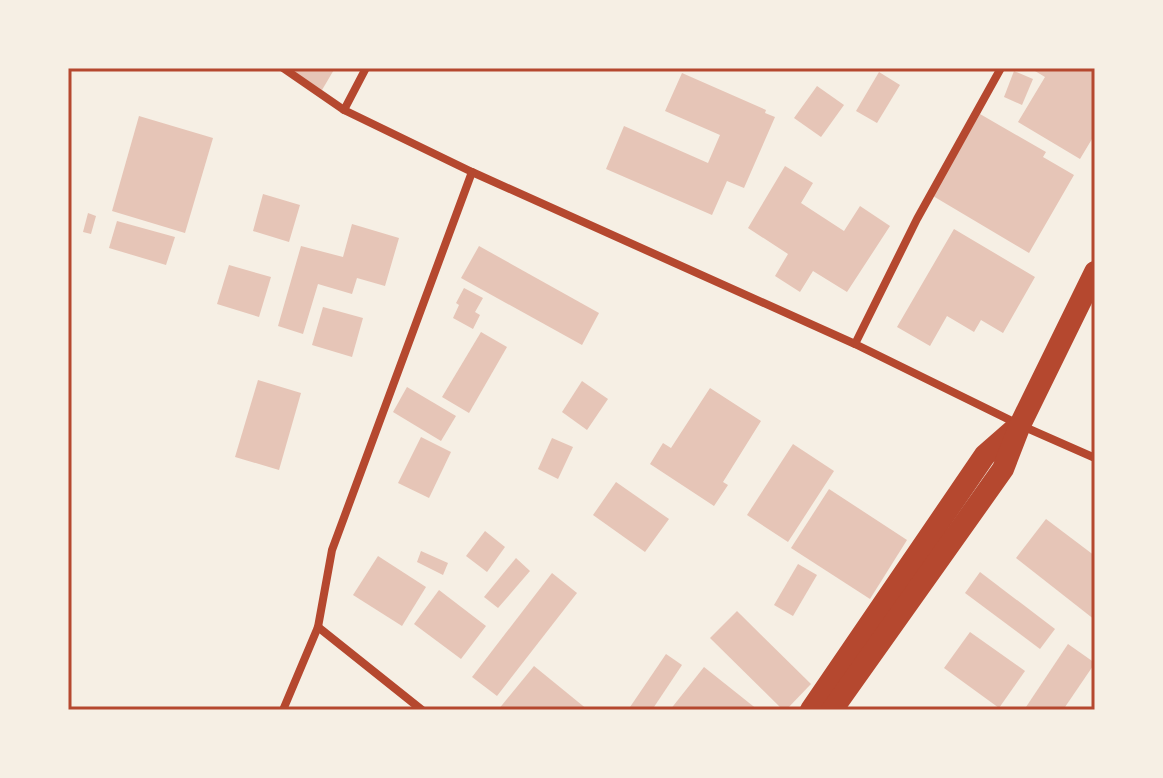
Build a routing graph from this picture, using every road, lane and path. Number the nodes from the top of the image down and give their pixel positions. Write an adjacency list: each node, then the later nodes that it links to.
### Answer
1 (283, 68): 4 (street)
2 (366, 68): 4 (street)
3 (1001, 68): 7 (street)
4 (344, 110): 5 (street)
5 (472, 172): 7 (street); 10 (street)
6 (1095, 272): 8 (highway)
7 (855, 344): 8 (street)
8 (1020, 425): 9 (street); 13 (highway); 14 (highway)
9 (1095, 458)
10 (318, 627): 11 (street); 12 (street)
11 (283, 710)
12 (422, 710)
13 (811, 710)
14 (832, 710)

